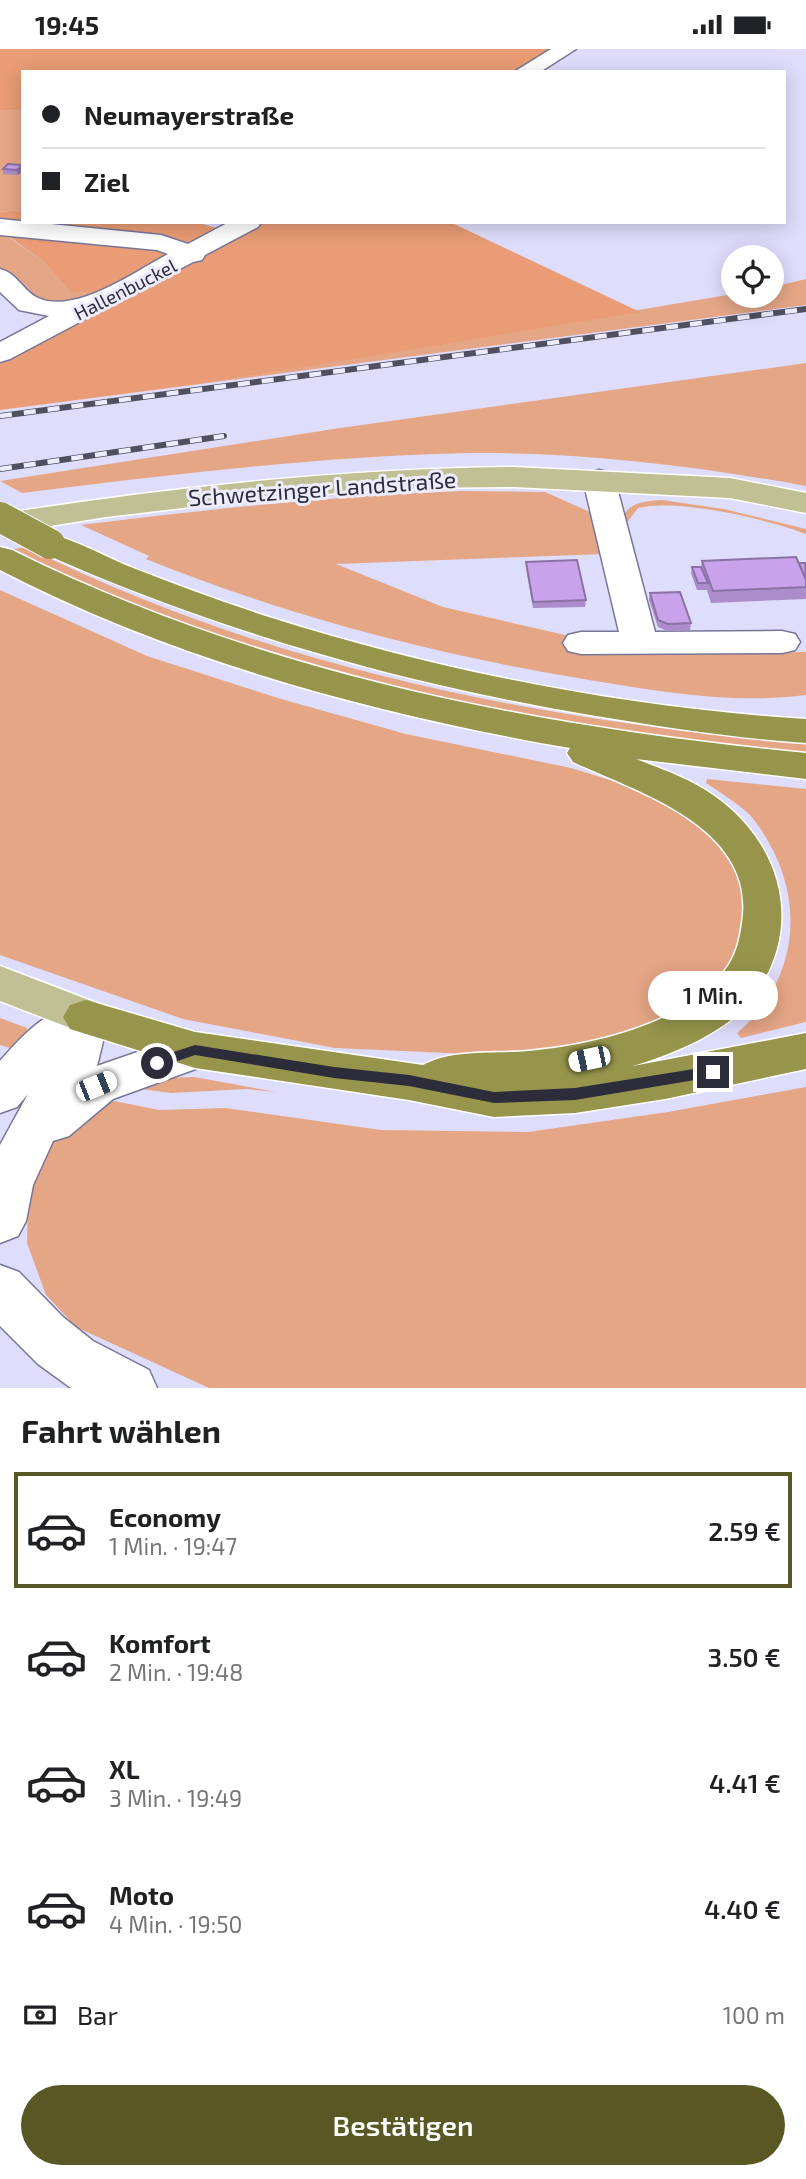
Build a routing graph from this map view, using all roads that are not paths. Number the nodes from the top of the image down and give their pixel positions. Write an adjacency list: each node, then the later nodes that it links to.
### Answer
1 (566, 49): 2 (street)
2 (528, 70)
3 (245, 224): 5 (street, Hallenbuckel)
4 (0, 227): 5 (street)
5 (193, 254): 8 (street, Hallenbuckel)
6 (0, 277): 7 (street)
7 (29, 304): 8 (street); 9 (street, Hallenbuckel)
8 (91, 306): 9 (street, Hallenbuckel)
9 (0, 352)
10 (599, 480): 11 (main road, Schwetzinger Landstraße); 14 (main road, Schwetzinger Landstraße); 19 (street)
11 (646, 484): 12 (main road, Schwetzinger Landstraße); 15 (main road, Schwetzinger Landstraße)
12 (806, 503)
13 (0, 517): 21 (highway, bridge)
14 (0, 524)
15 (806, 524)
16 (0, 557): 21 (highway)
17 (782, 642): 19 (street)
18 (581, 643): 19 (street)
19 (640, 643)
20 (806, 705): 21 (highway)
21 (557, 717): 22 (highway); 23 (highway); 28 (highway)
22 (806, 730)
23 (806, 765)
24 (0, 983): 25 (main road)
25 (86, 1017): 26 (highway); 29 (street); 30 (street)
26 (195, 1050): 28 (highway); 30 (street)
27 (806, 1051): 28 (highway)
28 (409, 1081)
29 (0, 1094)
30 (29, 1142): 31 (street)
31 (0, 1221)
32 (0, 1288): 33 (street)
33 (130, 1388)

